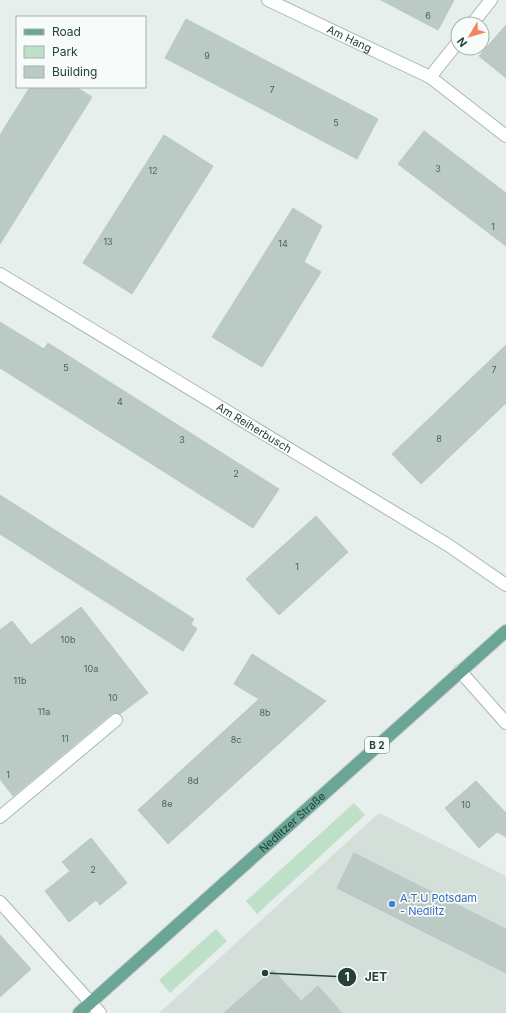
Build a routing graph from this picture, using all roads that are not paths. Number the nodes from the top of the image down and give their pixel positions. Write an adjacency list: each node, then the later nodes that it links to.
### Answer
1 (268, 0): 5 (street, Am Hang)
2 (491, 0): 3 (street)
3 (478, 16)
4 (450, 52): 5 (street)
5 (430, 77): 6 (street, Am Hang)
6 (506, 136)
7 (0, 274): 8 (street, Am Reiherbusch)
8 (506, 585)
9 (506, 631): 10 (main road, Nedlitzer Straße / B 2)
10 (460, 671): 12 (street); 15 (main road, Nedlitzer Straße / B 2)
11 (116, 720): 13 (street)
12 (506, 722)
13 (0, 817)
14 (0, 902): 15 (street)
15 (91, 1002): 16 (main road, Nedlitzer Straße / B 2); 17 (street)
16 (79, 1013)
17 (100, 1013)

